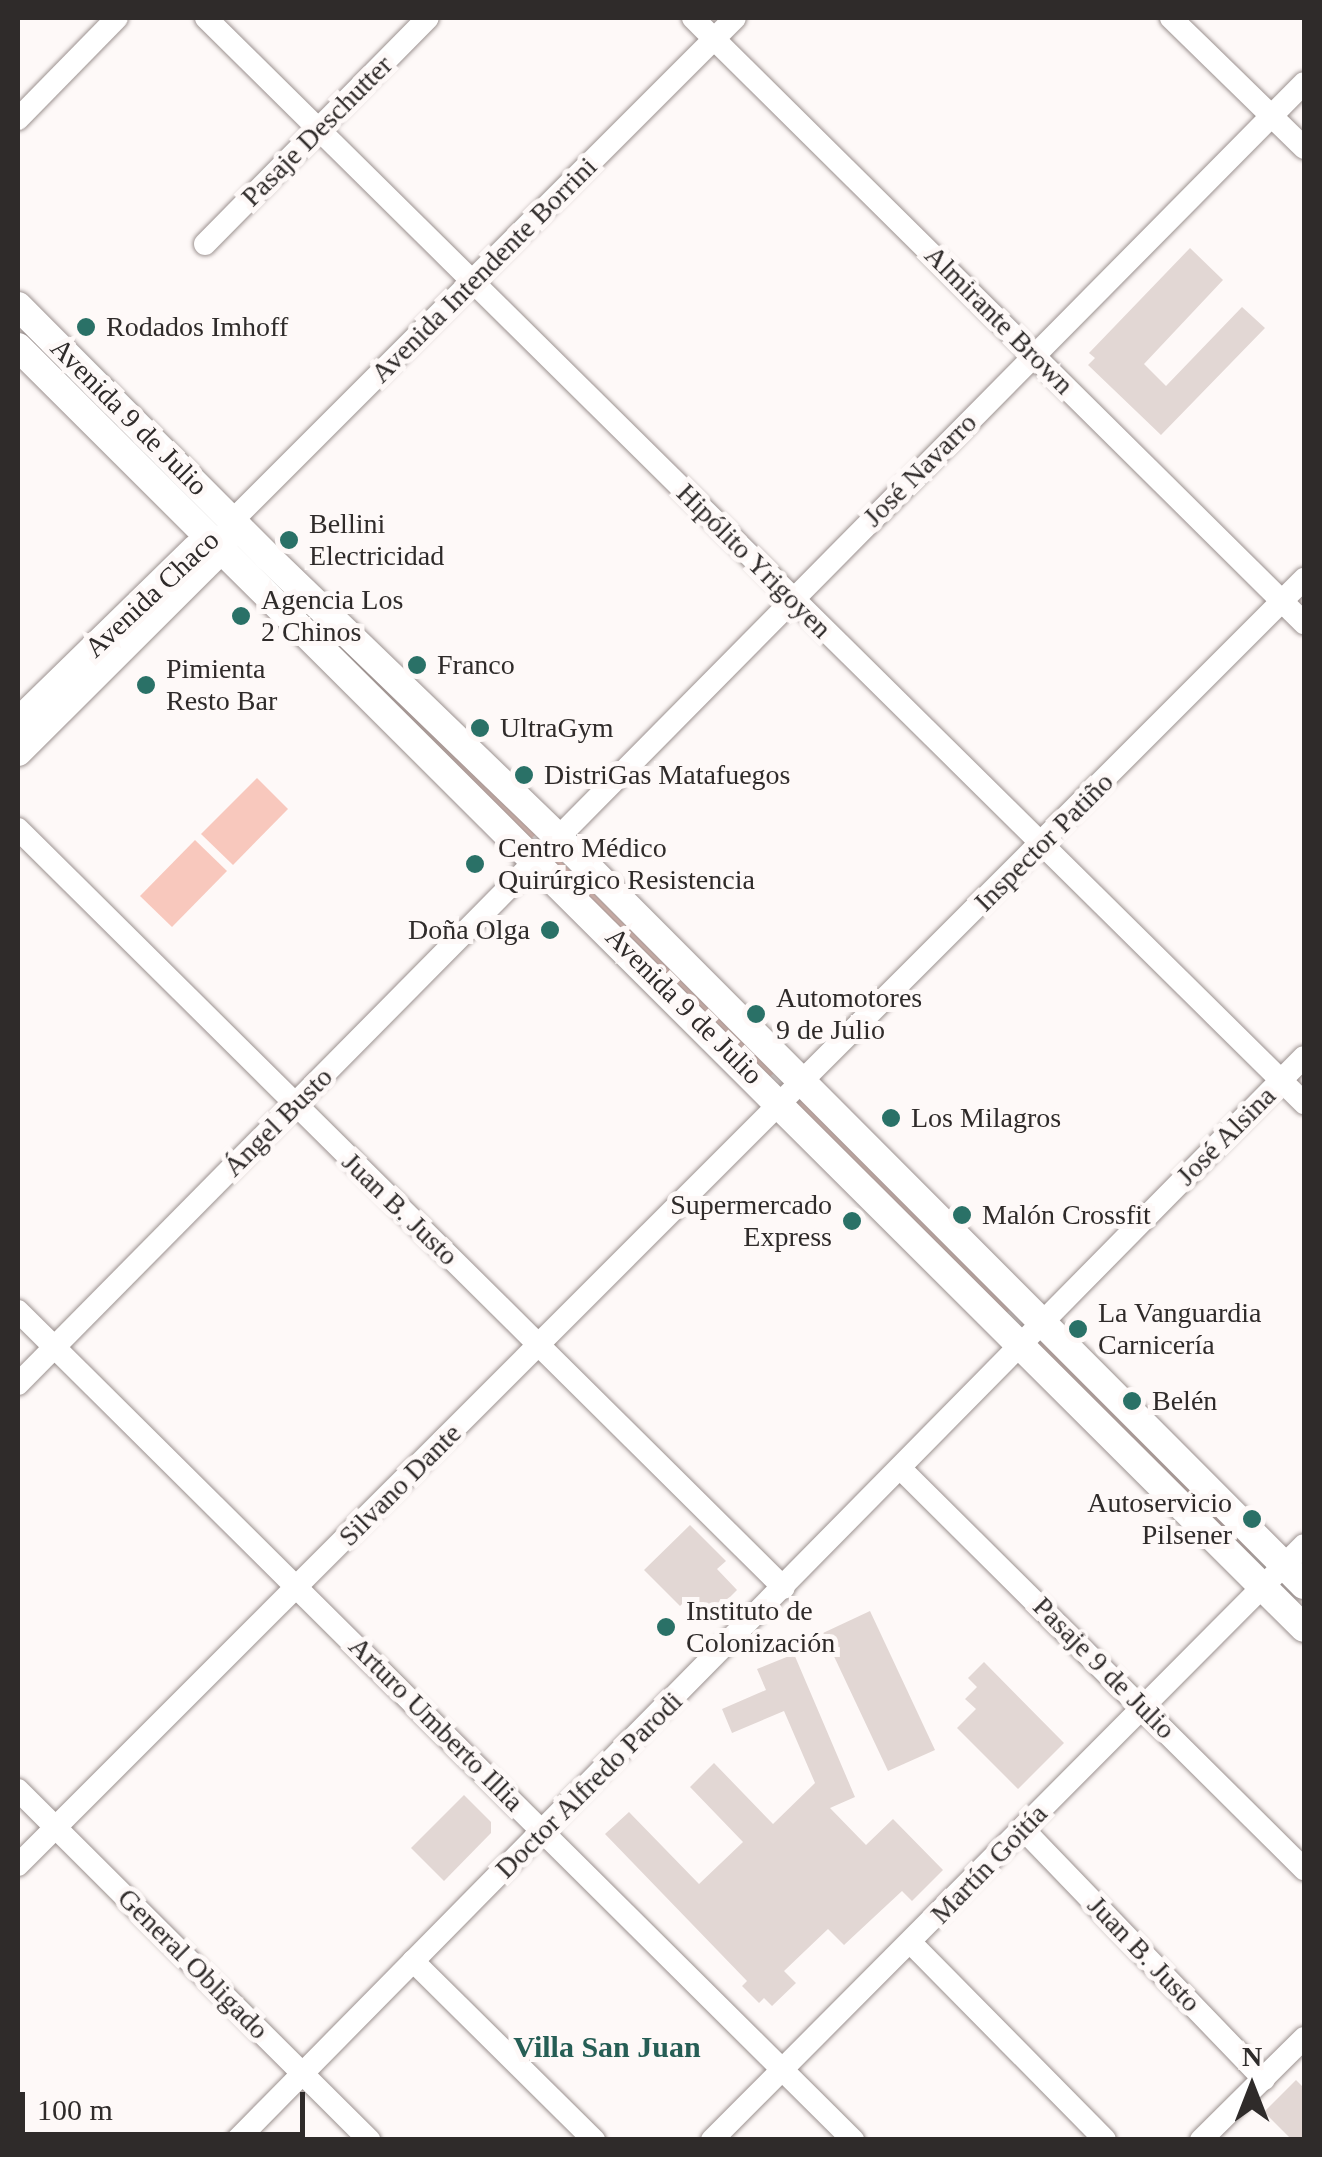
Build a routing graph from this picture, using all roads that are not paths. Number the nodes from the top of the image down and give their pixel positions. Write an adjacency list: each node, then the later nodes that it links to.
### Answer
1 (116, 18): 10 (street)
2 (206, 18): 11 (street, Hipólito Yrigoyen)
3 (428, 18): 11 (street, Pasaje Deschutter)
4 (693, 18): 7 (street, Almirante Brown)
5 (735, 18): 7 (street, Avenida Intendente Borrini)
6 (1171, 18): 9 (street)
7 (714, 38): 14 (street, Avenida Intendente Borrini); 17 (street, Almirante Brown)
8 (1304, 83): 9 (street, José Navarro)
9 (1272, 115): 12 (street); 17 (street, José Navarro)
10 (18, 118)
11 (321, 130): 13 (street, Pasaje Deschutter); 14 (street, Hipólito Yrigoyen)
12 (1304, 148)
13 (205, 244)
14 (475, 279): 18 (street, Avenida Intendente Borrini); 21 (street, Hipólito Yrigoyen)
15 (18, 306): 18 (main road, Avenida 9 de Julio)
16 (18, 346): 19 (main road, Avenida 9 de Julio)
17 (1034, 355): 21 (street, José Navarro); 22 (street, Almirante Brown)
18 (232, 522): 19 (main road, Avenida Chaco); 27 (main road, Avenida 9 de Julio)
19 (214, 544): 24 (main road, Avenida Chaco); 25 (main road, Avenida Chaco); 29 (main road, Avenida 9 de Julio)
20 (1304, 578): 22 (street, Inspector Patiño)
21 (791, 600): 27 (street, José Navarro); 28 (street, Hipólito Yrigoyen)
22 (1282, 602): 23 (street, Almirante Brown); 28 (street, Inspector Patiño)
23 (1304, 623)
24 (18, 722)
25 (18, 752)
26 (18, 829): 34 (street, Juan B. Justo)
27 (559, 838): 29 (street, José Navarro); 32 (main road, Avenida 9 de Julio)
28 (1044, 843): 31 (street, Hipólito Yrigoyen); 32 (street, Inspector Patiño)
29 (538, 860): 32 (main road, Avenida 9 de Julio); 34 (street, Ángel Busto)
30 (1304, 1057): 31 (street, José Alsina)
31 (1282, 1080): 33 (street, Hipólito Yrigoyen); 36 (street, José Alsina)
32 (790, 1093): 36 (main road, Avenida 9 de Julio); 37 (main road, Avenida 9 de Julio); 38 (street, Silvano Dante)
33 (1304, 1103)
34 (294, 1105): 38 (street, Juan B. Justo); 39 (street, Ángel Busto)
35 (18, 1311): 39 (street, Arturo Umberto Illia)
36 (1042, 1322): 37 (street, José Alsina); 43 (main road, Avenida 9 de Julio)
37 (1022, 1343): 41 (street, Doctor Alfredo Parodi); 44 (main road, Avenida 9 de Julio)
38 (541, 1344): 45 (street, Silvano Dante); 46 (street, Juan B. Justo)
39 (54, 1348): 40 (street, Ángel Busto); 45 (street, Arturo Umberto Illia)
40 (18, 1384)
41 (901, 1469): 46 (street, Doctor Alfredo Parodi); 48 (street, Pasaje 9 de Julio)
42 (1304, 1545): 43 (street, Martín Goitía)
43 (1294, 1575): 44 (street, Martín Goitía)
44 (1262, 1586): 47 (main road, Avenida 9 de Julio); 48 (street, Martín Goitía)
45 (298, 1587): 50 (street, Silvano Dante); 52 (street, Arturo Umberto Illia)
46 (784, 1588): 52 (street, Doctor Alfredo Parodi)
47 (1304, 1628)
48 (1142, 1706): 51 (street, Martín Goitía); 54 (street, Pasaje 9 de Julio)
49 (18, 1790): 50 (street, General Obligado)
50 (56, 1827): 53 (street, Silvano Dante); 59 (street, General Obligado)
51 (1024, 1830): 55 (street, Martín Goitía); 60 (street, Juan B. Justo)
52 (544, 1832): 56 (street, Doctor Alfredo Parodi); 58 (street, Arturo Umberto Illia)
53 (18, 1865)
54 (1304, 1869)
55 (912, 1943): 58 (street, Martín Goitía); 66 (street)
56 (412, 1962): 59 (street, Doctor Alfredo Parodi); 63 (street)
57 (1304, 2038): 60 (street)
58 (779, 2067): 64 (street, Martín Goitía); 65 (street, Arturo Umberto Illia)
59 (304, 2074): 61 (street, Doctor Alfredo Parodi); 62 (street, General Obligado)
60 (1264, 2079): 67 (street)
61 (237, 2140)
62 (369, 2140)
63 (594, 2140)
64 (712, 2140)
65 (853, 2140)
66 (1104, 2140)
67 (1201, 2140)

